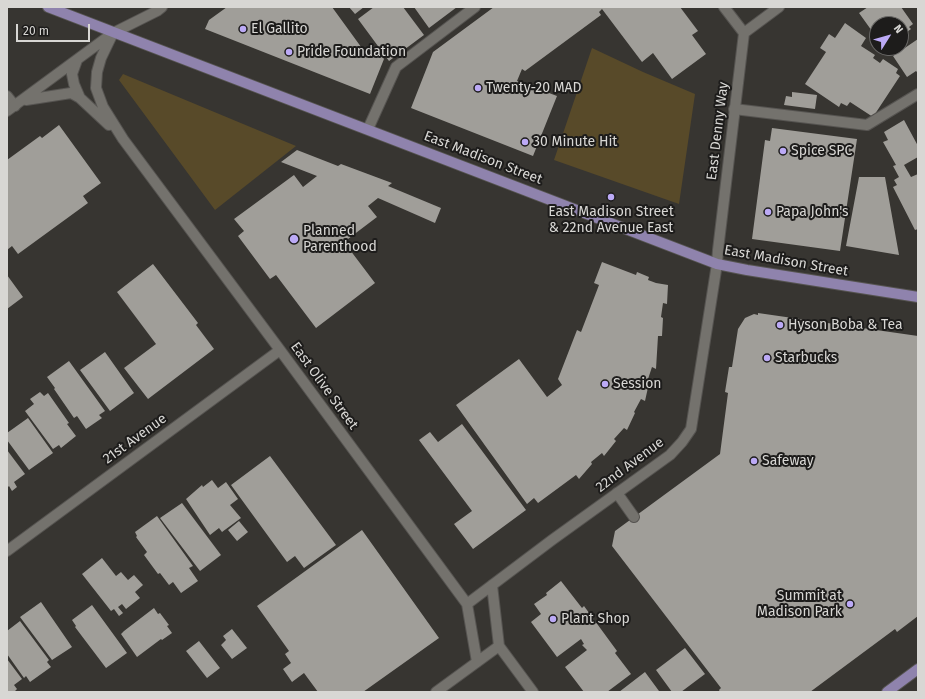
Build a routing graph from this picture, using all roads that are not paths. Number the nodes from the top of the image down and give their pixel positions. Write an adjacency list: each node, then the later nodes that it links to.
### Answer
1 (48, 7): 6 (main road, East Madison Street)
2 (162, 7): 6 (street)
3 (475, 7): 14 (street)
4 (724, 7): 7 (street)
5 (779, 7): 7 (street)
6 (113, 32): 8 (street); 14 (main road, East Madison Street); 15 (street, East Olive Street)
7 (744, 34): 13 (street, East Denny Way)
8 (77, 60): 11 (street, East Olive Street); 12 (street)
9 (918, 94): 13 (street)
10 (7, 96): 12 (street)
11 (80, 98): 12 (street, East Olive Street); 15 (street, East Olive Street)
12 (14, 106)
13 (734, 108): 16 (street, East Denny Way)
14 (368, 129): 16 (main road, East Madison Street)
15 (123, 139): 18 (street, East Olive Street)
16 (717, 264): 17 (main road, East Madison Street); 19 (street, 22nd Avenue)
17 (917, 296)
18 (280, 350): 21 (street, 21st Avenue); 23 (street, East Olive Street)
19 (617, 493): 20 (street); 22 (street, 22nd Avenue)
20 (634, 517)
21 (7, 551)
22 (492, 586): 23 (street, 22nd Avenue); 24 (street)
23 (467, 604): 25 (street, East Olive Street)
24 (499, 646): 25 (street); 28 (street)
25 (477, 662): 27 (street)
26 (918, 669): 29 (main road)
27 (436, 692)
28 (533, 692)
29 (887, 692)

